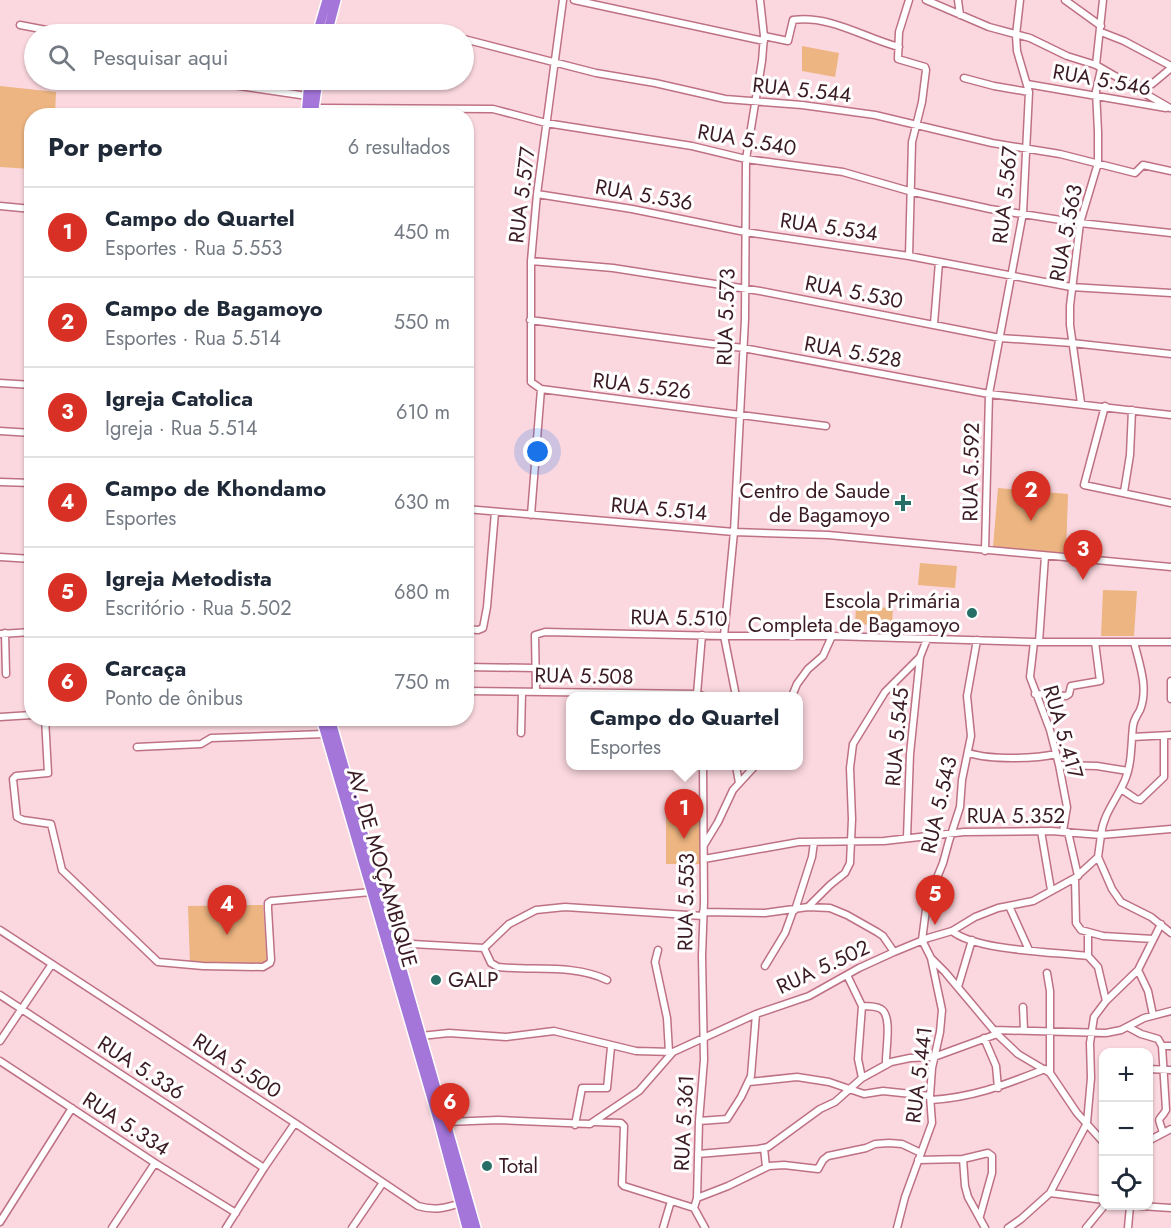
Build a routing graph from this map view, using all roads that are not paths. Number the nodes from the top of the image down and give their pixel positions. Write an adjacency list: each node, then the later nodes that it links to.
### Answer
1 (327, 0): 13 (highway)
2 (336, 0): 14 (highway)
3 (563, 0): 22 (street, RUA 5.577)
4 (574, 0): 19 (street)
5 (760, 0): 19 (street, RUA 5.573)
6 (909, 0): 21 (street)
7 (926, 0): 12 (street)
8 (958, 0): 12 (street)
9 (1020, 0): 18 (street, RUA 5.567)
10 (1065, 0): 17 (street)
11 (1103, 0): 17 (street, RUA 5.563)
12 (960, 15): 18 (street)
13 (321, 24)
14 (330, 24)
15 (20, 25): 16 (street)
16 (24, 26)
17 (1101, 29): 23 (street, RUA 5.563); 24 (street)
18 (1016, 34): 23 (street); 26 (street, RUA 5.567)
19 (764, 39): 21 (street); 34 (street, RUA 5.573)
20 (474, 42): 22 (street, RUA 5.544)
21 (899, 47): 42 (street)
22 (554, 62): 34 (street, RUA 5.544); 41 (street, RUA 5.577)
23 (1098, 67): 27 (street); 33 (street, RUA 5.563)
24 (1171, 67): 27 (street)
25 (964, 78): 31 (street)
26 (1028, 84): 31 (street, RUA 5.567); 33 (street, RUA 5.546)
27 (1135, 88): 40 (street)
28 (267, 90): 32 (street)
29 (308, 90): 32 (highway)
30 (316, 90): 36 (highway)
31 (1029, 92): 43 (street, RUA 5.567)
32 (307, 96): 35 (highway)
33 (1096, 96): 40 (street, RUA 5.546); 45 (street, RUA 5.563)
34 (756, 100): 42 (street, RUA 5.544); 44 (street, RUA 5.573)
35 (310, 108)
36 (312, 108)
37 (322, 108): 38 (street, RUA 5.540)
38 (474, 108)
39 (474, 108): 41 (street, RUA 5.540)
40 (1170, 109)
41 (546, 123): 44 (street, RUA 5.540); 48 (street, RUA 5.577)
42 (917, 125): 43 (street, RUA 5.544); 47 (street)
43 (1026, 149): 45 (street, RUA 5.544); 51 (street, RUA 5.567)
44 (746, 159): 47 (street, RUA 5.540); 53 (street, RUA 5.573)
45 (1098, 163): 46 (street, RUA 5.544); 52 (street, RUA 5.563)
46 (1171, 171)
47 (909, 191): 51 (street, RUA 5.540); 55 (street)
48 (537, 194): 53 (street, RUA 5.536); 56 (street, RUA 5.577)
49 (0, 206): 50 (street)
50 (24, 208)
51 (1023, 215): 52 (street, RUA 5.540); 58 (street, RUA 5.567)
52 (1080, 223): 54 (street, RUA 5.540); 59 (street, RUA 5.563)
53 (745, 232): 55 (street, RUA 5.534); 60 (street, RUA 5.573)
54 (1171, 232)
55 (909, 256): 57 (street, RUA 5.534)
56 (531, 261): 60 (street, RUA 5.530); 62 (street, RUA 5.577)
57 (939, 262): 58 (street, RUA 5.534); 63 (street)
58 (1011, 277): 59 (street, RUA 5.534); 64 (street, RUA 5.567)
59 (1071, 287): 61 (street, RUA 5.534); 65 (street, RUA 5.563)
60 (744, 290): 63 (street, RUA 5.530); 66 (street, RUA 5.573)
61 (1171, 293)
62 (530, 321): 66 (street, RUA 5.528); 70 (street, RUA 5.577)
63 (934, 324): 64 (street, RUA 5.530)
64 (1000, 338): 65 (street, RUA 5.530); 71 (street, RUA 5.567)
65 (1072, 343): 67 (street, RUA 5.530); 72 (street, RUA 5.563)
66 (742, 348): 71 (street, RUA 5.528); 75 (street, RUA 5.573)
67 (1171, 354)
68 (0, 383): 69 (street)
69 (24, 384)
70 (541, 389): 75 (street, RUA 5.526); 86 (street)
71 (989, 394): 72 (street, RUA 5.528); 88 (street, RUA 5.592)
72 (1081, 403): 73 (street, RUA 5.528)
73 (1105, 406): 74 (street, RUA 5.528); 82 (street)
74 (1132, 410): 76 (street, RUA 5.528); 82 (street)
75 (740, 415): 77 (street, RUA 5.526); 87 (street, RUA 5.573)
76 (1171, 415)
77 (826, 426)
78 (0, 431): 79 (street)
79 (24, 432)
80 (0, 482): 81 (street)
81 (24, 483)
82 (1124, 492): 83 (street)
83 (1171, 503)
84 (474, 510): 85 (street, RUA 5.514)
85 (495, 512): 86 (street, RUA 5.514); 93 (street)
86 (531, 515): 87 (street, RUA 5.514)
87 (734, 532): 88 (street, RUA 5.514); 97 (street, RUA 5.573)
88 (986, 551): 89 (street, RUA 5.514)
89 (1045, 556): 92 (street, RUA 5.514); 101 (street, RUA 5.417)
90 (0, 557): 91 (street)
91 (24, 558)
92 (1171, 567)
93 (474, 630)
94 (24, 633): 95 (street)
95 (3, 634): 108 (street)
96 (702, 635): 97 (street, RUA 5.510); 107 (street, RUA 5.510); 113 (street)
97 (724, 636): 98 (street, RUA 5.510); 114 (street, RUA 5.573)
98 (832, 636): 99 (street, RUA 5.510); 115 (street)
99 (927, 639): 100 (street, RUA 5.510); 105 (street, RUA 5.545)
100 (977, 640): 101 (street, RUA 5.510); 129 (street, RUA 5.543)
101 (1037, 642): 102 (street, RUA 5.510); 117 (street, RUA 5.417)
102 (1095, 642): 103 (street, RUA 5.510); 117 (street)
103 (1134, 642): 104 (street, RUA 5.510); 127 (street)
104 (1171, 642)
105 (921, 657): 143 (street, RUA 5.545); 145 (street)
106 (474, 667): 107 (street)
107 (536, 668): 112 (street)
108 (6, 674)
109 (1171, 681): 118 (street)
110 (474, 691): 111 (street, RUA 5.508)
111 (522, 692): 112 (street, RUA 5.508); 124 (street)
112 (536, 692): 116 (street, RUA 5.508)
113 (700, 692)
114 (735, 692)
115 (794, 692)
116 (566, 693)
117 (1035, 694): 130 (street, RUA 5.417)
118 (1171, 699)
119 (24, 716): 120 (street)
120 (0, 717)
121 (45, 726): 151 (street)
122 (323, 726): 125 (highway, AV. DE MOÇAMBIQUE)
123 (332, 726): 164 (highway, AV. DE MOÇAMBIQUE)
124 (521, 733)
125 (325, 734): 128 (street); 151 (highway, AV. DE MOÇAMBIQUE)
126 (1168, 735): 127 (street); 137 (street)
127 (1132, 737): 135 (street)
128 (137, 747)
129 (969, 753): 130 (street); 141 (street, RUA 5.543)
130 (1056, 754): 131 (street, RUA 5.417)
131 (1059, 765): 135 (street); 140 (street, RUA 5.417)
132 (703, 770): 146 (street, RUA 5.553)
133 (737, 770): 136 (street)
134 (751, 770): 136 (street)
135 (1128, 771): 137 (street)
136 (739, 783): 146 (street)
137 (1121, 789): 142 (street)
138 (1171, 829): 142 (street)
139 (1041, 831): 140 (street, RUA 5.352); 141 (street, RUA 5.352); 150 (street)
140 (1066, 832): 142 (street, RUA 5.352); 149 (street, RUA 5.417)
141 (952, 833): 143 (street, RUA 5.352); 162 (street, RUA 5.543)
142 (1101, 835): 147 (street)
143 (907, 838): 145 (street, RUA 5.352)
144 (814, 842): 145 (street, RUA 5.352); 148 (street, RUA 5.352); 154 (street)
145 (855, 842): 153 (street)
146 (704, 846): 148 (street, RUA 5.553)
147 (1098, 857): 149 (street, RUA 5.502); 157 (street)
148 (704, 859): 155 (street, RUA 5.553)
149 (1077, 877): 150 (street, RUA 5.502); 160 (street, RUA 5.417)
150 (1051, 890): 152 (street, RUA 5.502)
151 (371, 892): 233 (highway, AV. DE MOÇAMBIQUE)
152 (1009, 906): 159 (street, RUA 5.502); 167 (street)
153 (808, 908): 154 (street); 168 (street)
154 (794, 910): 155 (street); 172 (street)
155 (703, 914): 165 (street); 193 (street, RUA 5.553)
156 (1171, 919): 157 (street)
157 (1166, 928): 161 (street)
158 (0, 930): 171 (street, RUA 5.500)
159 (952, 931): 162 (street, RUA 5.502); 163 (street)
160 (1088, 933): 161 (street); 169 (street)
161 (1153, 939): 173 (street)
162 (922, 940): 168 (street, RUA 5.502); 170 (street)
163 (972, 940): 167 (street); 177 (street)
164 (394, 943): 165 (street); 191 (highway, AV. DE MOÇAMBIQUE)
165 (484, 948): 176 (street)
166 (658, 950): 198 (street)
167 (1029, 950): 169 (street)
168 (894, 952): 175 (street, RUA 5.502)
169 (1088, 956): 179 (street)
170 (931, 958): 177 (street); 199 (street, RUA 5.441)
171 (52, 964): 182 (street); 213 (street, RUA 5.500)
172 (765, 966)
173 (1138, 970): 179 (street); 185 (street)
174 (1047, 973): 188 (street)
175 (848, 975): 180 (street); 184 (street, RUA 5.502)
176 (607, 980)
177 (958, 987): 189 (street)
178 (0, 994): 182 (street, RUA 5.336)
179 (1106, 1001): 190 (street)
180 (861, 1006): 201 (street); 204 (street)
181 (1023, 1007): 187 (street)
182 (22, 1009): 194 (street); 227 (street, RUA 5.336)
183 (1171, 1011): 185 (street)
184 (756, 1014): 193 (street, RUA 5.502); 205 (street)
185 (1152, 1016): 186 (street)
186 (1128, 1027): 190 (street); 195 (street)
187 (1024, 1030): 188 (street); 189 (street)
188 (1050, 1031): 190 (street); 203 (street)
189 (996, 1032): 192 (street); 203 (street)
190 (1090, 1033): 214 (street)
191 (421, 1036): 197 (street); 211 (highway, AV. DE MOÇAMBIQUE)
192 (984, 1038): 199 (street); 206 (street)
193 (704, 1040): 198 (street, RUA 5.502); 210 (street, RUA 5.361)
194 (0, 1041)
195 (1162, 1046): 196 (street); 202 (street)
196 (1171, 1046)
197 (611, 1047): 198 (street); 215 (street)
198 (671, 1052): 212 (street, RUA 5.502)
199 (934, 1057): 201 (street); 208 (street, RUA 5.441)
200 (0, 1060): 209 (street, RUA 5.334)
201 (886, 1065): 204 (street)
202 (1167, 1070): 217 (street)
203 (1048, 1071): 206 (street); 214 (street)
204 (862, 1078): 207 (street)
205 (749, 1082): 207 (street); 210 (street)
206 (998, 1088): 208 (street)
207 (849, 1090): 208 (street); 220 (street)
208 (931, 1098): 221 (street, RUA 5.441)
209 (72, 1108): 225 (street, RUA 5.334); 241 (street)
210 (699, 1120): 222 (street, RUA 5.361)
211 (445, 1122): 215 (street, RUA 5.502); 246 (highway, AV. DE MOÇAMBIQUE)
212 (595, 1122): 215 (street, RUA 5.502); 232 (street)
213 (295, 1123): 227 (street); 228 (street, RUA 5.500)
214 (1087, 1123): 218 (street); 229 (street)
215 (575, 1125)
216 (1171, 1129): 217 (street)
217 (1163, 1133): 219 (street)
218 (1099, 1137)
219 (1153, 1139)
220 (764, 1148): 222 (street); 226 (street)
221 (921, 1153): 224 (street, RUA 5.441); 226 (street)
222 (698, 1154): 230 (street, RUA 5.361)
223 (963, 1159): 224 (street); 240 (street); 240 (street)
224 (918, 1160): 249 (street, RUA 5.441)
225 (154, 1163): 239 (street, RUA 5.334); 242 (street)
226 (766, 1167): 230 (street)
227 (264, 1168): 239 (street)
228 (382, 1184): 233 (street, RUA 5.500); 244 (street)
229 (1050, 1193): 231 (street); 251 (street)
230 (697, 1198): 235 (street, RUA 5.361)
231 (1099, 1199)
232 (671, 1201): 235 (street); 247 (street)
233 (460, 1202): 245 (highway, AV. DE MOÇAMBIQUE)
234 (1153, 1207): 236 (street)
235 (694, 1208): 248 (street)
236 (1171, 1208)
237 (1101, 1210): 252 (street)
238 (1130, 1210): 253 (street)
239 (236, 1213): 243 (street)
240 (980, 1216): 250 (street)
241 (0, 1222)
242 (112, 1228)
243 (226, 1228)
244 (352, 1228)
245 (467, 1228)
246 (476, 1228)
247 (663, 1228)
248 (705, 1228)
249 (897, 1228)
250 (985, 1228)
251 (1008, 1228)
252 (1086, 1228)
253 (1128, 1228)

